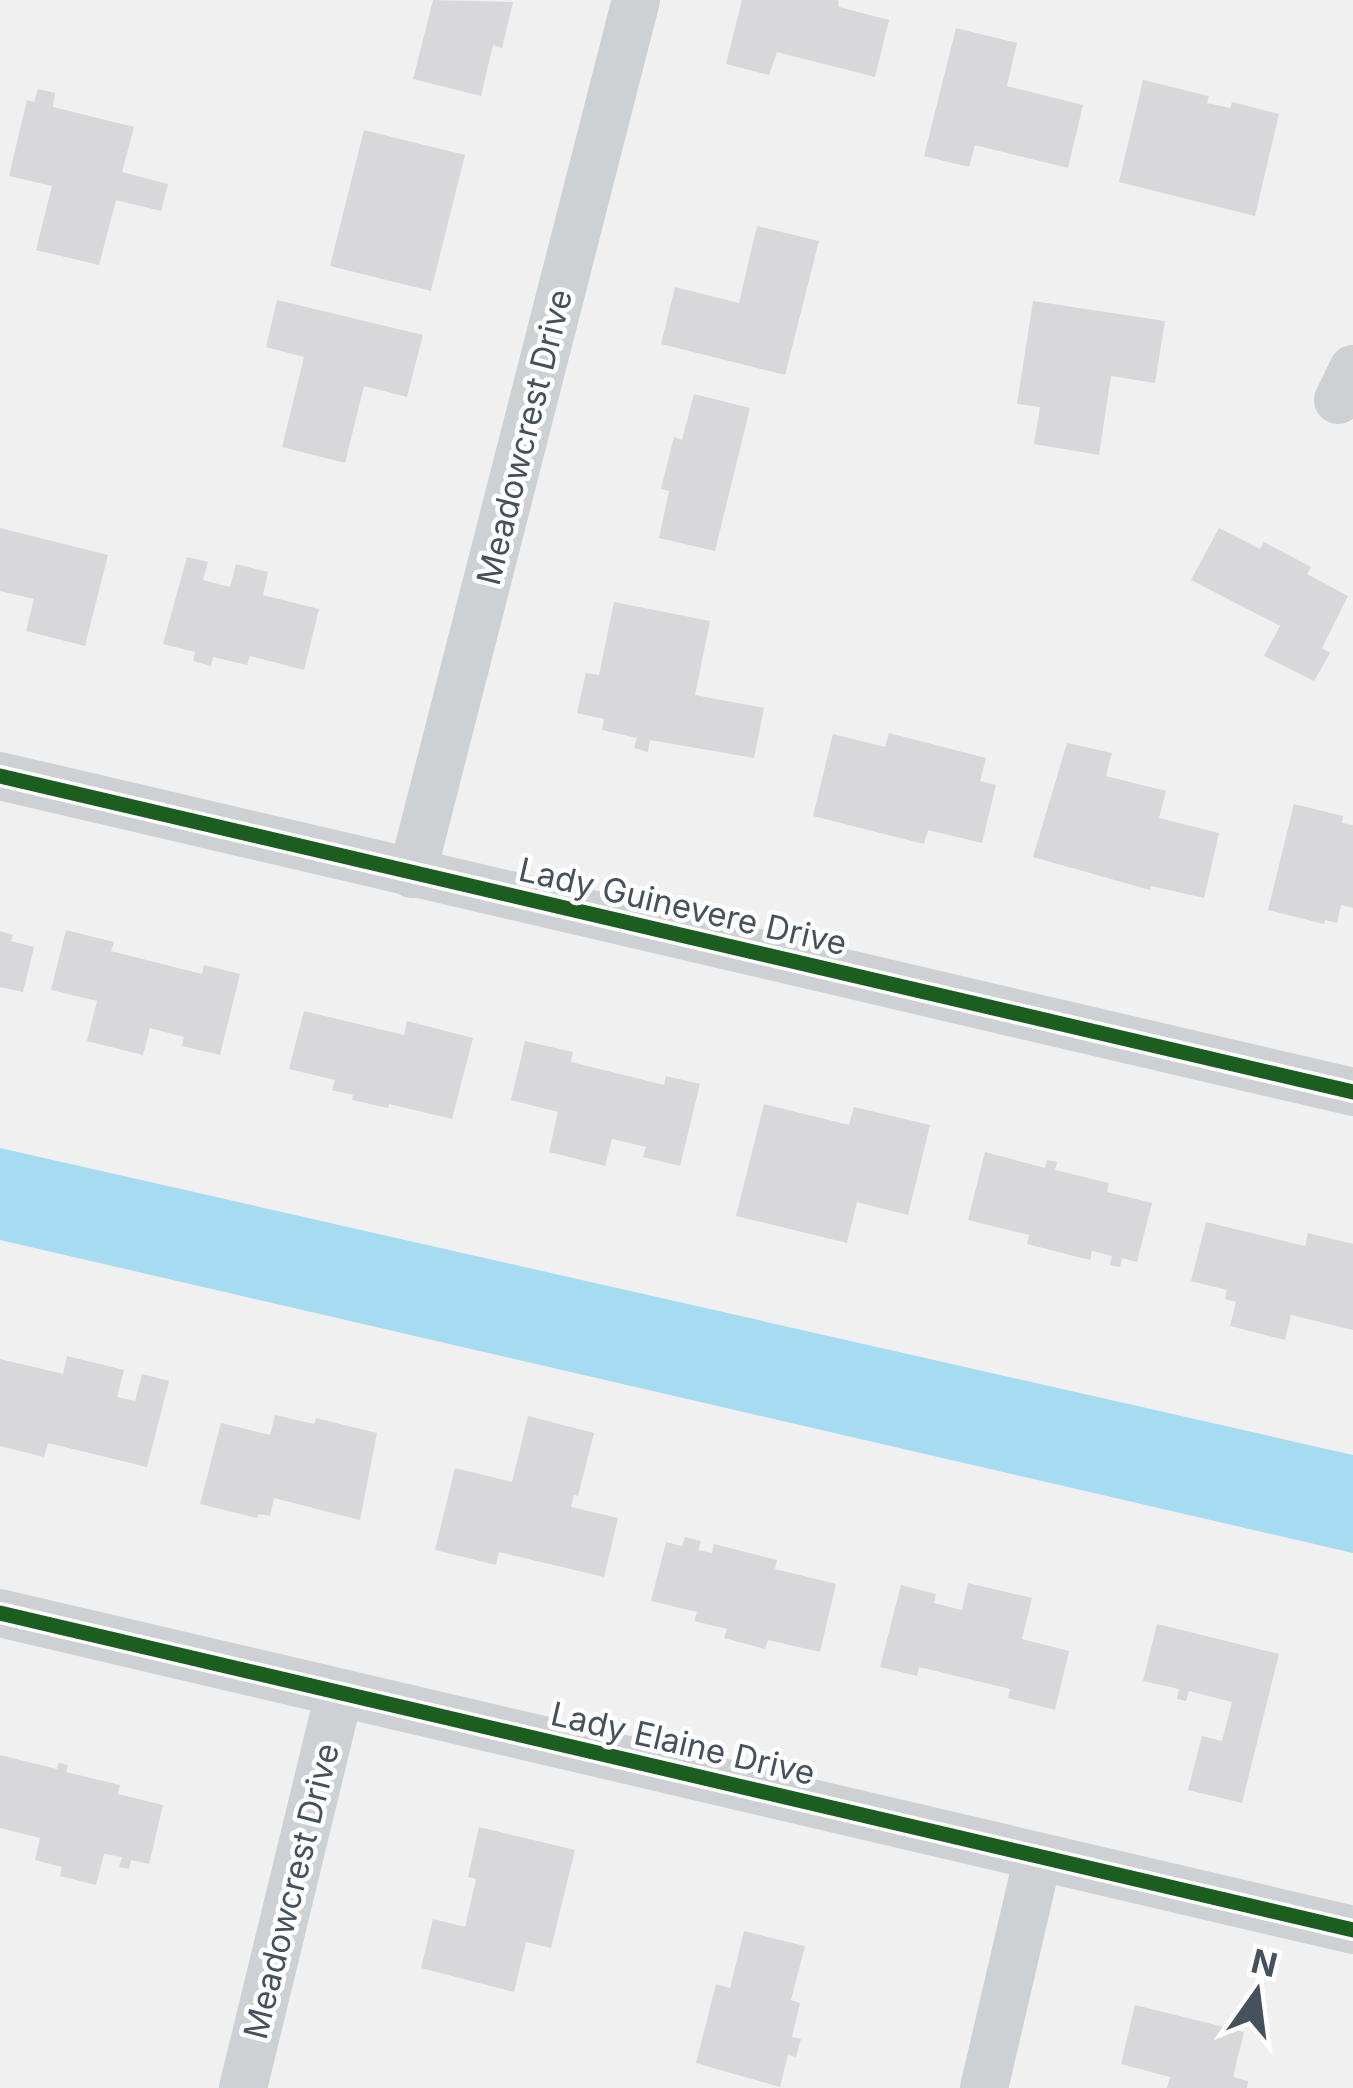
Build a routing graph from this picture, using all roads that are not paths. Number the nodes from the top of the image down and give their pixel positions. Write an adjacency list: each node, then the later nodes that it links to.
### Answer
1 (636, 0): 3 (street, Meadowcrest Drive)
2 (0, 776): 3 (street, Lady Guinevere Drive)
3 (412, 874): 4 (street, Lady Guinevere Drive)
4 (1353, 1092)
5 (0, 1613): 6 (street, Lady Elaine Drive)
6 (339, 1694): 7 (street, Lady Elaine Drive); 9 (street, Meadowcrest Drive)
7 (1038, 1856): 8 (street, Lady Elaine Drive); 10 (street)
8 (1353, 1930)
9 (243, 2088)
10 (984, 2088)

